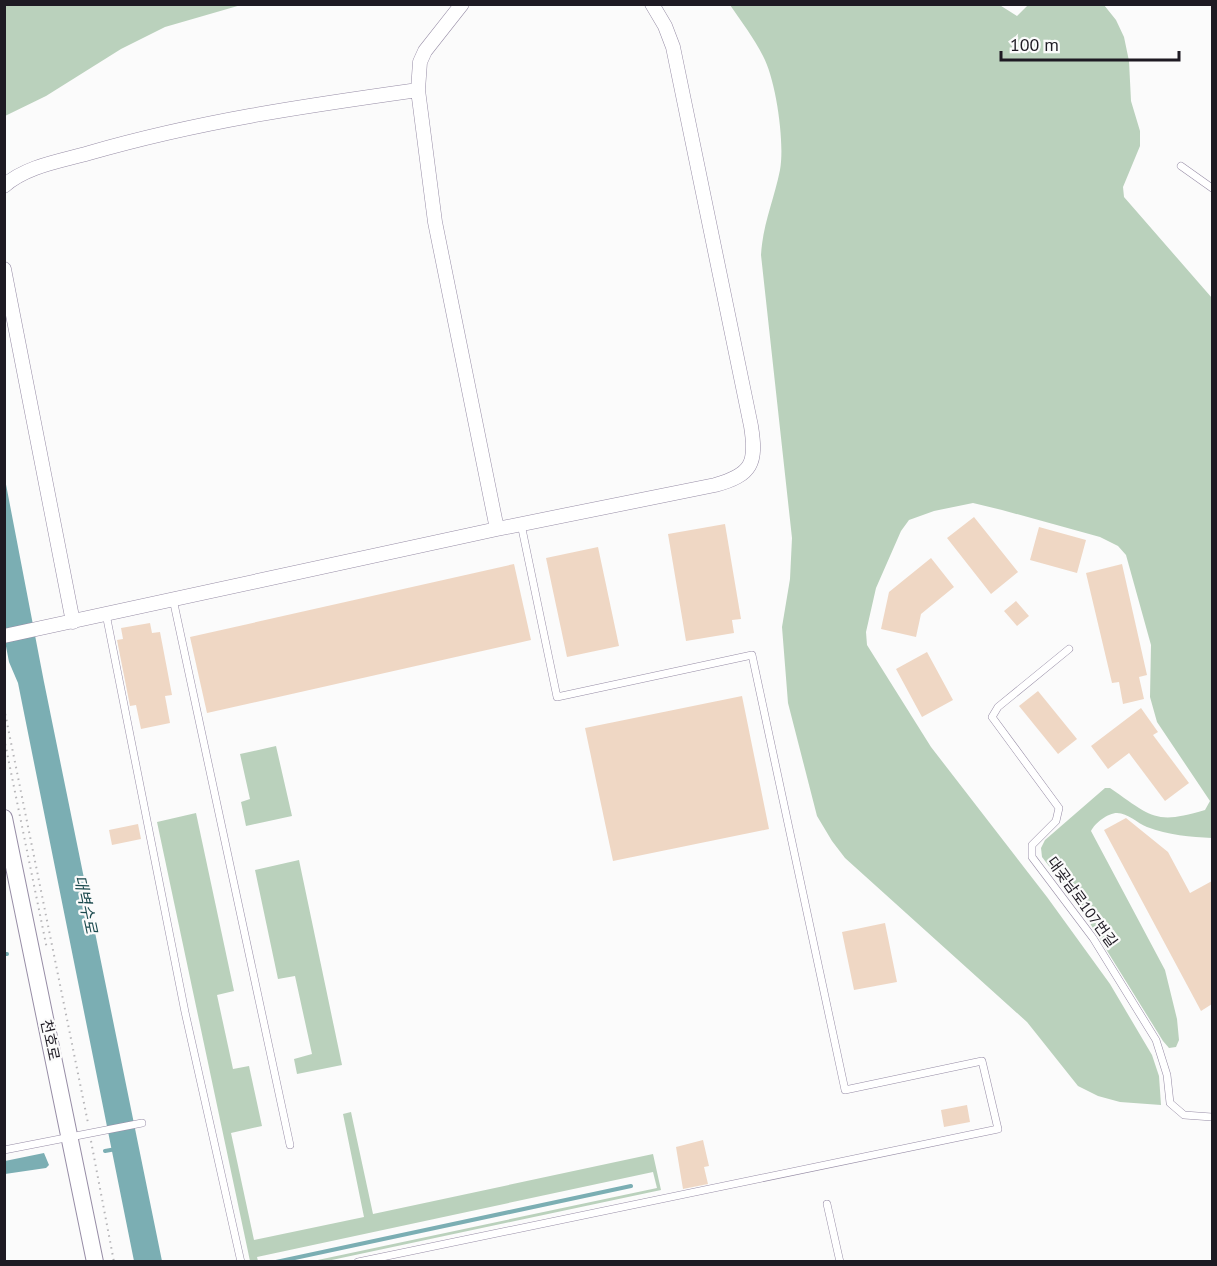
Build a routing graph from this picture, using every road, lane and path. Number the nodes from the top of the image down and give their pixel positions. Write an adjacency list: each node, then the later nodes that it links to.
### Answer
1 (462, 4): 3 (street)
2 (652, 4): 8 (street)
3 (418, 90): 5 (street); 9 (street)
4 (1181, 166): 6 (lane)
5 (4, 186)
6 (1212, 188)
7 (4, 269): 12 (street)
8 (521, 525): 9 (street); 27 (lane)
9 (497, 529): 10 (street)
10 (172, 599): 11 (street); 21 (lane)
11 (106, 614): 12 (street); 26 (lane)
12 (73, 622): 13 (street)
13 (4, 636)
14 (1069, 649): 17 (lane, 대곶남로107번길)
15 (4, 708): 19 (path)
16 (4, 819): 20 (street, 천호로)
17 (1212, 1117)
18 (142, 1123): 19 (lane)
19 (91, 1133): 20 (lane); 25 (path)
20 (70, 1137): 22 (lane); 24 (street, 천호로)
21 (290, 1145)
22 (4, 1150)
23 (827, 1204): 28 (lane)
24 (95, 1262)
25 (114, 1262)
26 (241, 1262)
27 (358, 1262)
28 (840, 1262)

